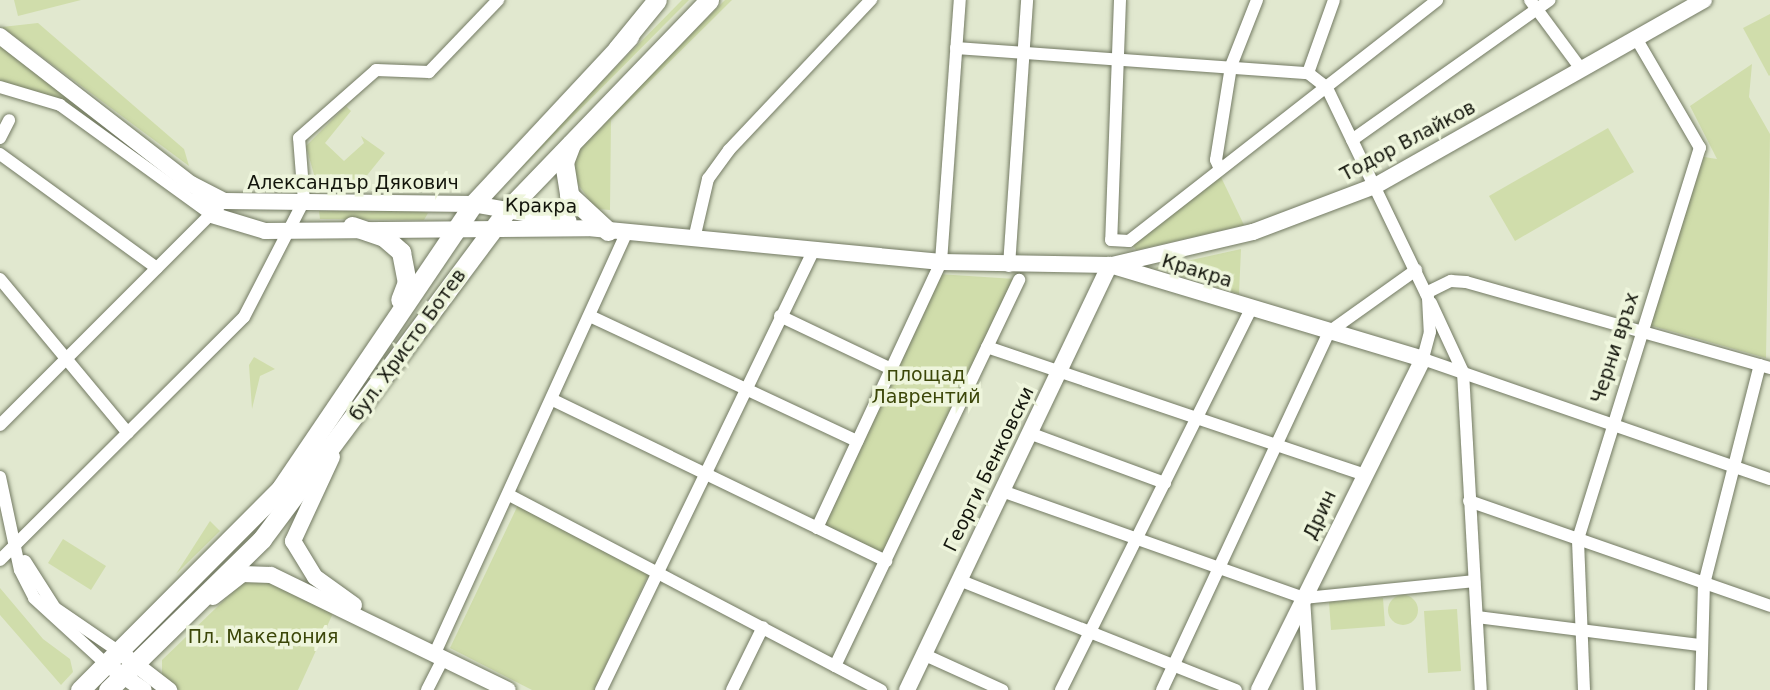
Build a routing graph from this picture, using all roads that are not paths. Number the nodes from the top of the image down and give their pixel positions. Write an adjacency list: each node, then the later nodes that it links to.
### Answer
1 (498, 0): 35 (street)
2 (657, 0): 18 (main road)
3 (666, 0): 18 (main road, бул. Христо Ботев)
4 (709, 0): 28 (main road, бул. Христо Ботев)
5 (871, 0): 45 (street)
6 (960, 0): 17 (street)
7 (1027, 0): 19 (street)
8 (1120, 0): 20 (street)
9 (1257, 0): 21 (street)
10 (1334, 0): 23 (street)
11 (1437, 0): 25 (street)
12 (1550, 0): 14 (street)
13 (1704, 0): 16 (street, Тодор Влайков)
14 (1534, 4): 22 (street); 29 (street)
15 (0, 36): 33 (street, Александър Дякович)
16 (1636, 38): 22 (street, Тодор Влайков); 59 (street, Черни връх)
17 (956, 48): 19 (street); 47 (street)
18 (617, 49): 36 (main road, бул. Христо Ботев)
19 (1023, 52): 20 (street); 49 (street)
20 (1120, 58): 21 (street); 31 (street)
21 (1231, 66): 23 (street); 31 (street)
22 (1581, 69): 32 (street, Тодор Влайков)
23 (1308, 74): 25 (street)
24 (0, 87): 38 (street)
25 (1327, 88): 29 (street); 31 (street)
26 (9, 120): 27 (street)
27 (0, 138)
28 (574, 139): 37 (main road, бул. Христо Ботев); 44 (main road)
29 (1352, 140): 32 (street)
30 (0, 154): 50 (street)
31 (1220, 169)
32 (1375, 186): 48 (street, Тодор Влайков); 51 (street)
33 (199, 189): 34 (street, Александър Дякович); 38 (street)
34 (224, 201): 35 (street, Александър Дякович); 38 (street)
35 (304, 201): 36 (street, Александър Дякович); 43 (street)
36 (472, 204): 37 (street, Александър Дякович); 41 (main road, бул. Христо Ботев)
37 (508, 209): 40 (main road, бул. Христо Ботев); 42 (street, Кракра)
38 (212, 215): 43 (street); 50 (street)
39 (352, 226): 41 (street); 43 (street); 58 (main road)
40 (494, 227): 41 (street); 42 (street, Кракра); 75 (main road, бул. Христо Ботев)
41 (456, 228): 58 (main road, бул. Христо Ботев)
42 (588, 228): 44 (street, Кракра)
43 (294, 230): 73 (street)
44 (617, 232): 45 (street, Кракра); 56 (street)
45 (694, 239): 46 (street, Кракра)
46 (814, 249): 47 (street, Кракра); 57 (street)
47 (941, 262): 49 (street, Кракра); 65 (street)
48 (1110, 265): 49 (street, Кракра); 55 (street, Кракра); 66 (street, Георги Бенковски)
49 (1009, 266)
50 (157, 268): 62 (street)
51 (1416, 270): 54 (street); 60 (street)
52 (0, 279): 62 (street)
53 (1019, 280): 61 (street)
54 (1427, 296): 59 (street); 63 (street); 67 (street)
55 (1251, 309): 60 (street, Кракра); 70 (street)
56 (592, 317): 68 (street); 69 (street)
57 (780, 317): 65 (street); 68 (street)
58 (393, 319): 109 (main road, бул. Христо Ботев)
59 (1641, 331): 64 (street); 71 (street, Черни връх)
60 (1329, 332): 63 (street, Кракра); 77 (street)
61 (987, 347): 66 (street); 92 (street)
62 (67, 358): 72 (street); 73 (street)
63 (1423, 359): 67 (street, Кракра); 80 (street, Дрин)
64 (1765, 366): 78 (street)
65 (891, 369): 76 (street)
66 (1060, 371): 70 (street); 74 (street, Георги Бенковски)
67 (1463, 372): 71 (street, Кракра); 86 (street)
68 (745, 388): 76 (street); 79 (street)
69 (555, 401): 79 (street); 85 (street)
70 (1196, 419): 77 (street); 83 (street)
71 (1612, 422): 78 (street, Кракра); 88 (street, Черни връх)
72 (0, 425)
73 (128, 433): 90 (street)
74 (1030, 433): 83 (street); 84 (street, Георги Бенковски)
75 (344, 435): 102 (main road, бул. Христо Ботев); 103 (street)
76 (857, 441): 87 (street)
77 (1272, 444): 80 (street); 93 (street)
78 (1731, 465): 82 (street, Кракра); 97 (street)
79 (701, 474): 87 (street); 94 (street)
80 (1363, 474): 98 (street, Дрин)
81 (0, 477): 90 (street)
82 (1770, 479)
83 (1165, 482): 89 (street)
84 (1002, 491): 89 (street); 95 (street, Георги Бенковски)
85 (511, 496): 94 (street); 107 (street)
86 (1469, 501): 88 (street); 96 (street)
87 (817, 528): 92 (street)
88 (1578, 539): 97 (street); 105 (street, Черни връх)
89 (1135, 541): 93 (street); 104 (street)
90 (16, 546): 91 (street); 109 (street)
91 (0, 560)
92 (886, 561): 111 (street)
93 (1216, 567): 98 (street); 110 (street)
94 (657, 572): 101 (street); 118 (street)
95 (959, 580): 104 (street); 108 (street, Георги Бенковски)
96 (1474, 582): 98 (street); 100 (street)
97 (1704, 584): 99 (street); 106 (street)
98 (1304, 598): 126 (street, Дрин); 127 (street)
99 (1770, 606)
100 (1477, 617): 105 (street); 128 (street)
101 (763, 626): 111 (street); 119 (street)
102 (175, 627): 103 (street); 109 (main road, бул. Христо Ботев)
103 (384, 627): 107 (street)
104 (1090, 631): 110 (street); 123 (street)
105 (1580, 632): 106 (street); 129 (street, Черни връх)
106 (1699, 645): 130 (street)
107 (439, 655): 116 (street); 117 (street)
108 (925, 655): 121 (street, Георги Бенковски); 122 (street)
109 (122, 665): 112 (main road, бул. Христо Ботев); 113 (main road, бул. Христо Ботев); 114 (street); 115 (street)
110 (1174, 665): 124 (street); 125 (street)
111 (835, 666): 120 (street)
112 (80, 690)
113 (108, 690)
114 (145, 690)
115 (169, 690)
116 (428, 690)
117 (508, 690)
118 (601, 690)
119 (732, 690)
120 (881, 690)
121 (907, 690)
122 (1002, 690)
123 (1061, 690)
124 (1162, 690)
125 (1236, 690)
126 (1259, 690)
127 (1310, 690)
128 (1481, 690)
129 (1584, 690)
130 (1701, 690)

